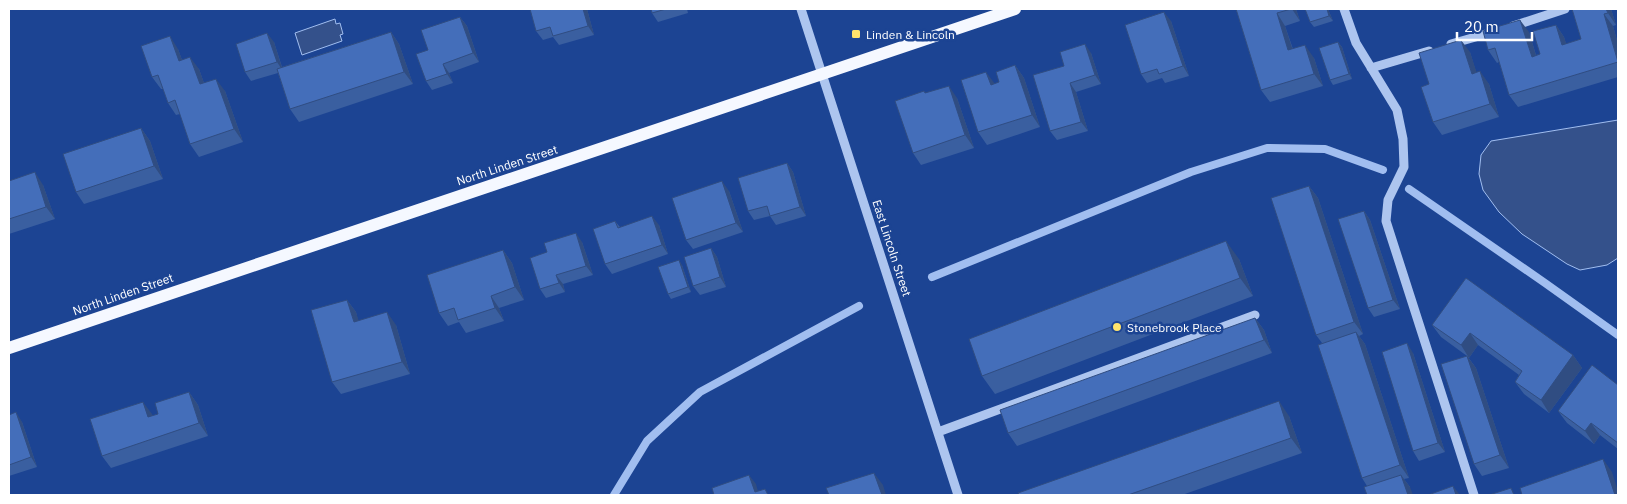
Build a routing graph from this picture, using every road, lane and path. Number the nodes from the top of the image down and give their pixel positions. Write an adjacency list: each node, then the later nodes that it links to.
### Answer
1 (801, 9): 6 (street, East Lincoln Street)
2 (1015, 9): 6 (main road, North Linden Street)
3 (1344, 9): 5 (street)
4 (1565, 9): 5 (street)
5 (1371, 68): 11 (street)
6 (823, 75): 8 (main road, North Linden Street); 9 (street, East Lincoln Street)
7 (1255, 315): 9 (street)
8 (9, 348)
9 (938, 432): 10 (street, East Lincoln Street)
10 (958, 495)
11 (1474, 495)

